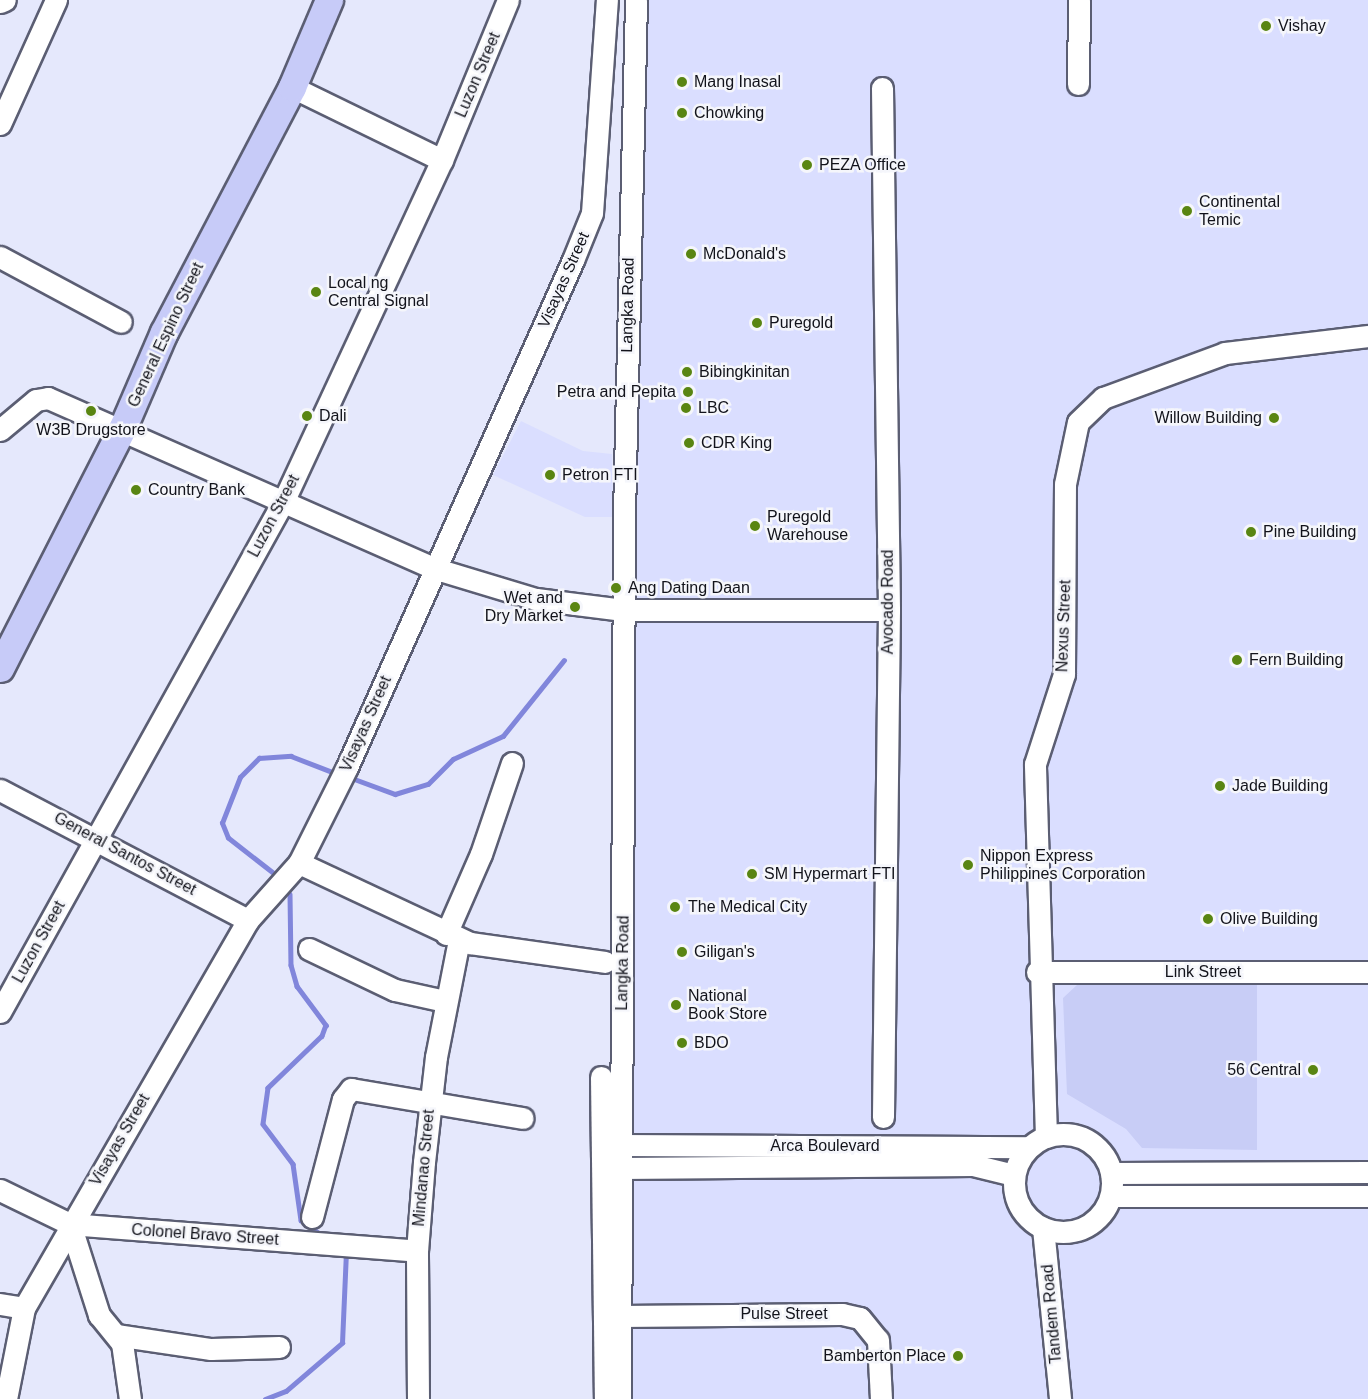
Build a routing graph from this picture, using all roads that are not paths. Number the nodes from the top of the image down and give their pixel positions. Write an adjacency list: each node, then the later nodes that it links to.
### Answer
1 (4, 0): 8 (street)
2 (56, 0): 12 (street)
3 (329, 0): 10 (main road, General Espino Street)
4 (508, 0): 13 (street, Luzon Street)
5 (607, 0): 20 (street, Visayas Street)
6 (636, 0): 21 (street, Langka Road)
7 (1079, 0): 9 (street)
8 (0, 2)
9 (1078, 84)
10 (292, 87): 13 (street); 17 (main road, General Espino Street)
11 (882, 88): 22 (street, Avocado Road)
12 (1, 120)
13 (442, 160): 19 (street, Luzon Street)
14 (0, 256): 15 (street)
15 (122, 322)
16 (1368, 336): 32 (street, Nexus Street)
17 (123, 427): 18 (street); 19 (street); 23 (main road, General Espino Street)
18 (0, 430)
19 (284, 500): 20 (street); 26 (street, Luzon Street)
20 (433, 568): 21 (street); 27 (street, Visayas Street)
21 (623, 610): 22 (street); 41 (street, Langka Road)
22 (889, 610): 38 (street, Avocado Road)
23 (0, 668)
24 (512, 763): 29 (street, Mindanao Street)
25 (0, 790): 26 (street, General Santos Street)
26 (97, 838): 28 (street, General Santos Street); 35 (street, Luzon Street)
27 (299, 863): 28 (street, Visayas Street); 29 (street)
28 (248, 920): 50 (street, Visayas Street)
29 (453, 937): 31 (street); 34 (street, Mindanao Street)
30 (309, 949): 34 (street)
31 (605, 962)
32 (1037, 972): 33 (street, Link Street); 40 (street, Nexus Street)
33 (1368, 972)
34 (445, 1001): 37 (street, Mindanao Street)
35 (0, 1012)
36 (601, 1077): 53 (street)
37 (429, 1104): 39 (street); 49 (street); 52 (street, Mindanao Street)
38 (883, 1117)
39 (523, 1118)
40 (1037, 1142): 41 (street, Arca Boulevard); 43 (street); 45 (street)
41 (621, 1145): 42 (street, Langka Road)
42 (621, 1168): 45 (street, Arca Boulevard); 53 (street, Langka Road)
43 (1111, 1173): 44 (street); 47 (street)
44 (1368, 1173)
45 (1014, 1175): 51 (street)
46 (0, 1190): 50 (street, Colonel Bravo Street)
47 (1111, 1196): 48 (street); 51 (street)
48 (1368, 1196)
49 (312, 1217)
50 (70, 1224): 52 (street, Colonel Bravo Street); 55 (street, Visayas Street); 57 (street)
51 (1042, 1228): 65 (street, Tandem Road)
52 (417, 1251): 61 (street, Mindanao Street)
53 (608, 1271): 56 (street, Langka Road); 62 (street)
54 (0, 1304): 55 (street)
55 (24, 1308): 59 (street, Visayas Street)
56 (620, 1316): 63 (street, Langka Road); 64 (street, Pulse Street)
57 (116, 1335): 58 (street); 60 (street)
58 (279, 1347)
59 (6, 1399)
60 (130, 1399)
61 (418, 1399)
62 (605, 1399)
63 (620, 1399)
64 (881, 1399)
65 (1060, 1399)

